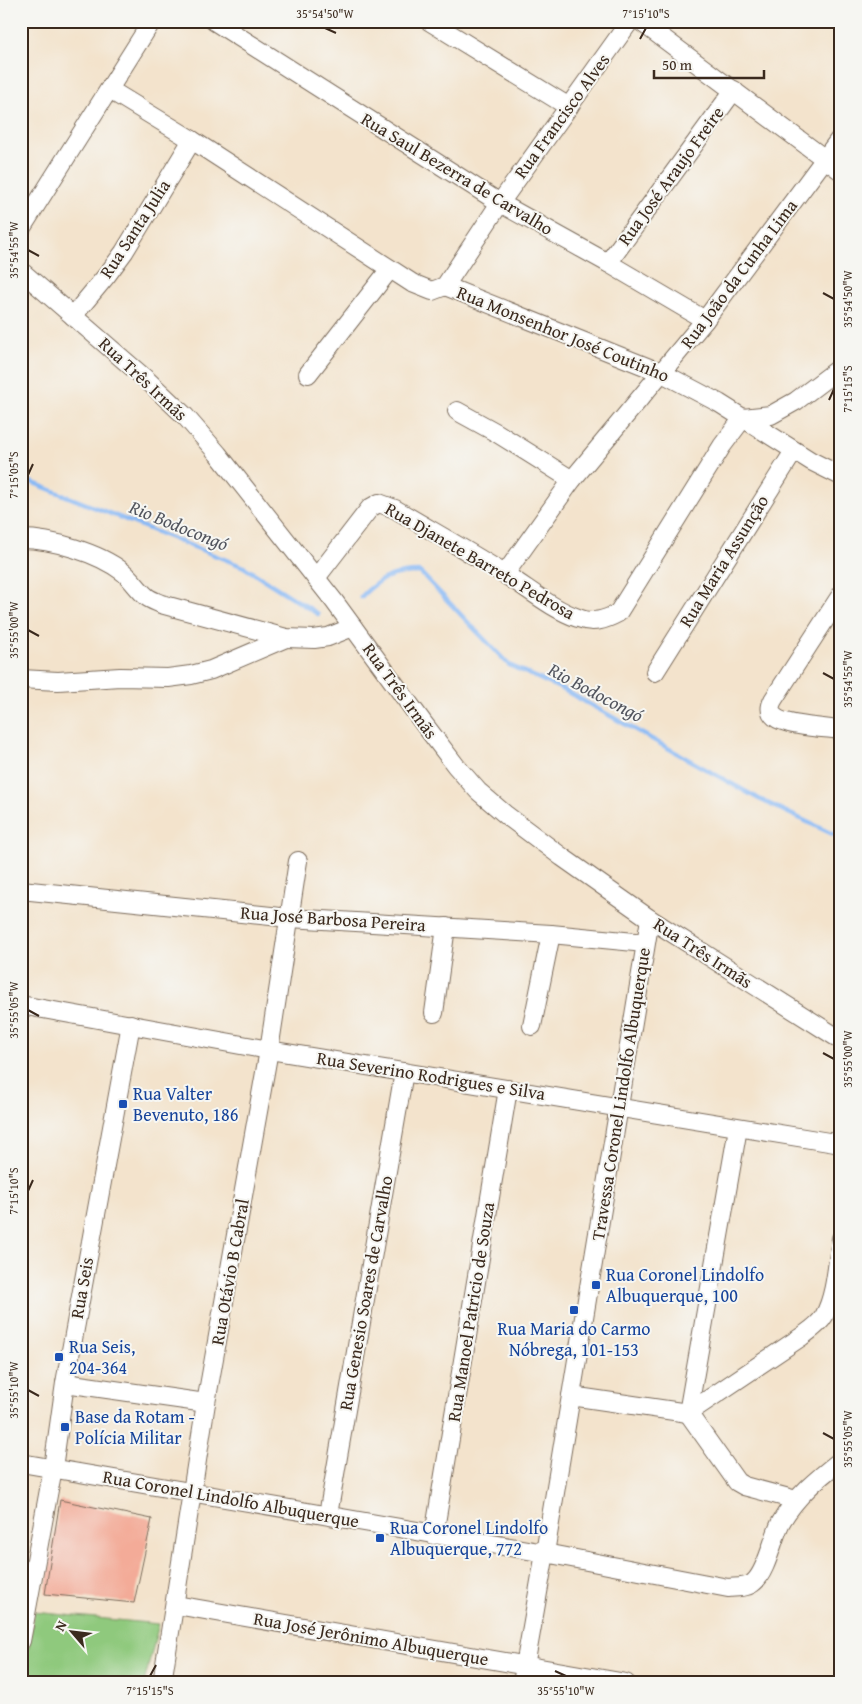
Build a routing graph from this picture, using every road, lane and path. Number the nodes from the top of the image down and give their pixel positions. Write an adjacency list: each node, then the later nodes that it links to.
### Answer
1 (152, 21): 6 (street)
2 (214, 21): 13 (street, Rua Saul Bezerra de Carvalho)
3 (429, 21): 8 (street)
4 (630, 21): 8 (street, Rua Francisco Alves)
5 (640, 21): 7 (street)
6 (110, 90): 10 (street, Rua Monsenhor José Coutinho); 14 (street)
7 (734, 90): 11 (street); 15 (street, Rua José Araujo Freire)
8 (569, 107): 13 (street, Rua Francisco Alves)
9 (841, 137): 11 (street, Rua João da Cunha Lima)
10 (192, 140): 16 (street, Rua Monsenhor José Coutinho); 19 (street, Rua Santa Julia)
11 (826, 159): 12 (street); 20 (street, Rua João da Cunha Lima)
12 (841, 171)
13 (500, 203): 15 (street, Rua Saul Bezerra de Carvalho); 18 (street, Rua Francisco Alves)
14 (21, 229)
15 (608, 262): 20 (street, Rua Saul Bezerra de Carvalho)
16 (390, 269): 18 (street, Rua Monsenhor José Coutinho); 23 (street)
17 (21, 271): 19 (street, Rua Três Irmãs)
18 (445, 286): 22 (street, Rua Monsenhor José Coutinho)
19 (73, 316): 31 (street, Rua Três Irmãs)
20 (705, 320): 22 (street, Rua João da Cunha Lima)
21 (841, 367): 25 (street)
22 (662, 373): 25 (street, Rua Monsenhor José Coutinho); 28 (street, Rua João da Cunha Lima)
23 (308, 374)
24 (457, 410): 28 (street)
25 (743, 418): 26 (street, Rua Monsenhor José Coutinho); 30 (street, Rua Djanete Barreto Pedrosa)
26 (794, 451): 27 (street, Rua Monsenhor José Coutinho); 35 (street, Rua Maria Assunção)
27 (841, 476)
28 (572, 480): 30 (street, Rua João da Cunha Lima)
29 (21, 539): 34 (street)
30 (505, 574): 31 (street, Rua Djanete Barreto Pedrosa)
31 (316, 578): 33 (street, Rua Três Irmãs)
32 (841, 595): 37 (street)
33 (352, 625): 34 (street); 41 (street, Rua Três Irmãs)
34 (286, 638): 36 (street)
35 (655, 672)
36 (21, 679)
37 (841, 730)
38 (298, 861): 40 (street, Rua Otávio B Cabral)
39 (21, 890): 40 (street, Rua José Barbosa Pereira)
40 (290, 918): 42 (street, Rua José Barbosa Pereira); 50 (street, Rua Otávio B Cabral)
41 (650, 919): 44 (street, Travessa Coronel Lindolfo Albuquerque); 49 (street, Rua Três Irmãs)
42 (446, 927): 43 (street, Rua José Barbosa Pereira); 46 (street)
43 (551, 934): 44 (street, Rua José Barbosa Pereira); 48 (street)
44 (646, 943): 53 (street, Travessa Coronel Lindolfo Albuquerque)
45 (21, 1005): 47 (street, Rua Severino Rodrigues e Silva)
46 (434, 1013)
47 (131, 1024): 50 (street, Rua Severino Rodrigues e Silva); 57 (street, Rua Seis)
48 (532, 1026)
49 (841, 1040)
50 (270, 1050): 51 (street, Rua Severino Rodrigues e Silva); 59 (street, Rua Otávio B Cabral)
51 (404, 1072): 52 (street, Rua Severino Rodrigues e Silva); 66 (street, Rua Genesio Soares de Carvalho)
52 (508, 1089): 53 (street, Rua Severino Rodrigues e Silva); 67 (street, Rua Manoel Patricio de Souza)
53 (619, 1107): 54 (street, Rua Severino Rodrigues e Silva); 58 (street, Travessa Coronel Lindolfo Albuquerque)
54 (738, 1128): 55 (street, Rua Severino Rodrigues e Silva); 60 (street)
55 (841, 1144)
56 (841, 1238): 60 (street)
57 (65, 1383): 59 (street); 63 (street, Rua Seis)
58 (571, 1396): 60 (street); 68 (street, Travessa Coronel Lindolfo Albuquerque)
59 (206, 1403): 64 (street, Rua Otávio B Cabral)
60 (688, 1413): 65 (street)
61 (841, 1460): 65 (street)
62 (21, 1463): 63 (street, Rua Coronel Lindolfo Albuquerque)
63 (53, 1468): 64 (street, Rua Coronel Lindolfo Albuquerque); 69 (street, Rua Seis)
64 (192, 1491): 66 (street, Rua Coronel Lindolfo Albuquerque); 70 (street, Rua Otávio B Cabral)
65 (796, 1500): 68 (street, Rua Coronel Lindolfo Albuquerque)
66 (328, 1515): 67 (street, Rua Coronel Lindolfo Albuquerque)
67 (434, 1535): 68 (street, Rua Coronel Lindolfo Albuquerque)
68 (545, 1553): 72 (street, Travessa Coronel Lindolfo Albuquerque)
69 (26, 1578): 71 (street, Rua Seis)
70 (176, 1605): 72 (street, Rua José Jerônimo Albuquerque); 73 (street, Rua Otávio B Cabral)
71 (21, 1641)
72 (523, 1674): 74 (street, Rua José Jerônimo Albuquerque)
73 (162, 1683)
74 (626, 1683)

